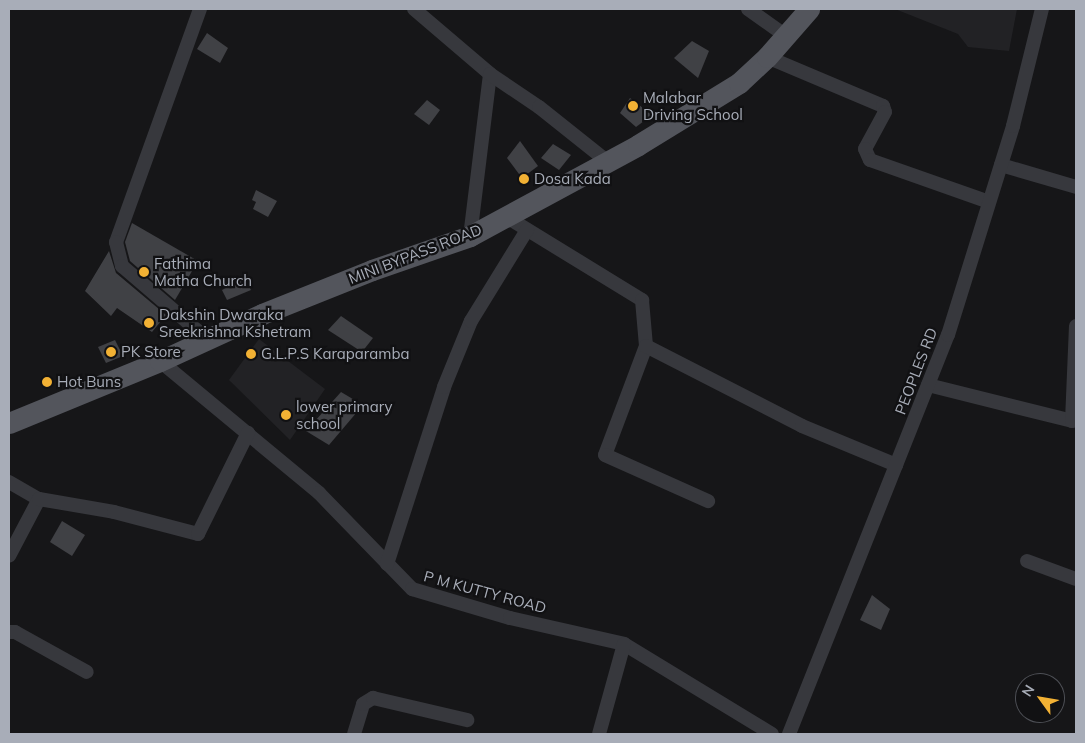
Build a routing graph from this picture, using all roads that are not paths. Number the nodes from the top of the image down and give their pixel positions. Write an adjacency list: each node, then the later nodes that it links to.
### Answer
1 (200, 9): 17 (street)
2 (414, 9): 8 (street)
3 (748, 9): 6 (street)
4 (810, 9): 6 (main road, MINI BYPASS ROAD)
5 (1042, 9): 10 (street, PEOPLES RD)
6 (786, 36): 7 (main road, MINI BYPASS ROAD)
7 (767, 58): 9 (main road, MINI BYPASS ROAD); 12 (street)
8 (490, 74): 9 (street); 15 (street)
9 (607, 162): 13 (main road, MINI BYPASS ROAD)
10 (1000, 165): 11 (street); 12 (street, PEOPLES RD)
11 (1076, 187)
12 (989, 202): 20 (street, PEOPLES RD)
13 (505, 216): 14 (street); 15 (main road, MINI BYPASS ROAD)
14 (528, 230): 18 (street); 29 (street)
15 (470, 236): 17 (main road, MINI BYPASS ROAD)
16 (1076, 326): 20 (street)
17 (206, 338): 19 (main road, MINI BYPASS ROAD)
18 (646, 346): 23 (street); 26 (street)
19 (160, 361): 21 (main road, MINI BYPASS ROAD); 22 (street, P M KUTTY ROAD)
20 (928, 384): 23 (street, PEOPLES RD)
21 (9, 422)
22 (248, 433): 25 (street); 29 (street, P M KUTTY ROAD)
23 (896, 465): 38 (street, PEOPLES RD)
24 (9, 482): 25 (street)
25 (39, 498): 27 (street)
26 (708, 501)
27 (9, 556)
28 (1028, 562): 30 (street)
29 (387, 564): 32 (street, P M KUTTY ROAD)
30 (1076, 579)
31 (9, 632): 33 (street)
32 (624, 644): 36 (street); 37 (street, P M KUTTY ROAD)
33 (88, 672)
34 (466, 720): 35 (street)
35 (354, 734)
36 (599, 734)
37 (772, 734)
38 (789, 734)

